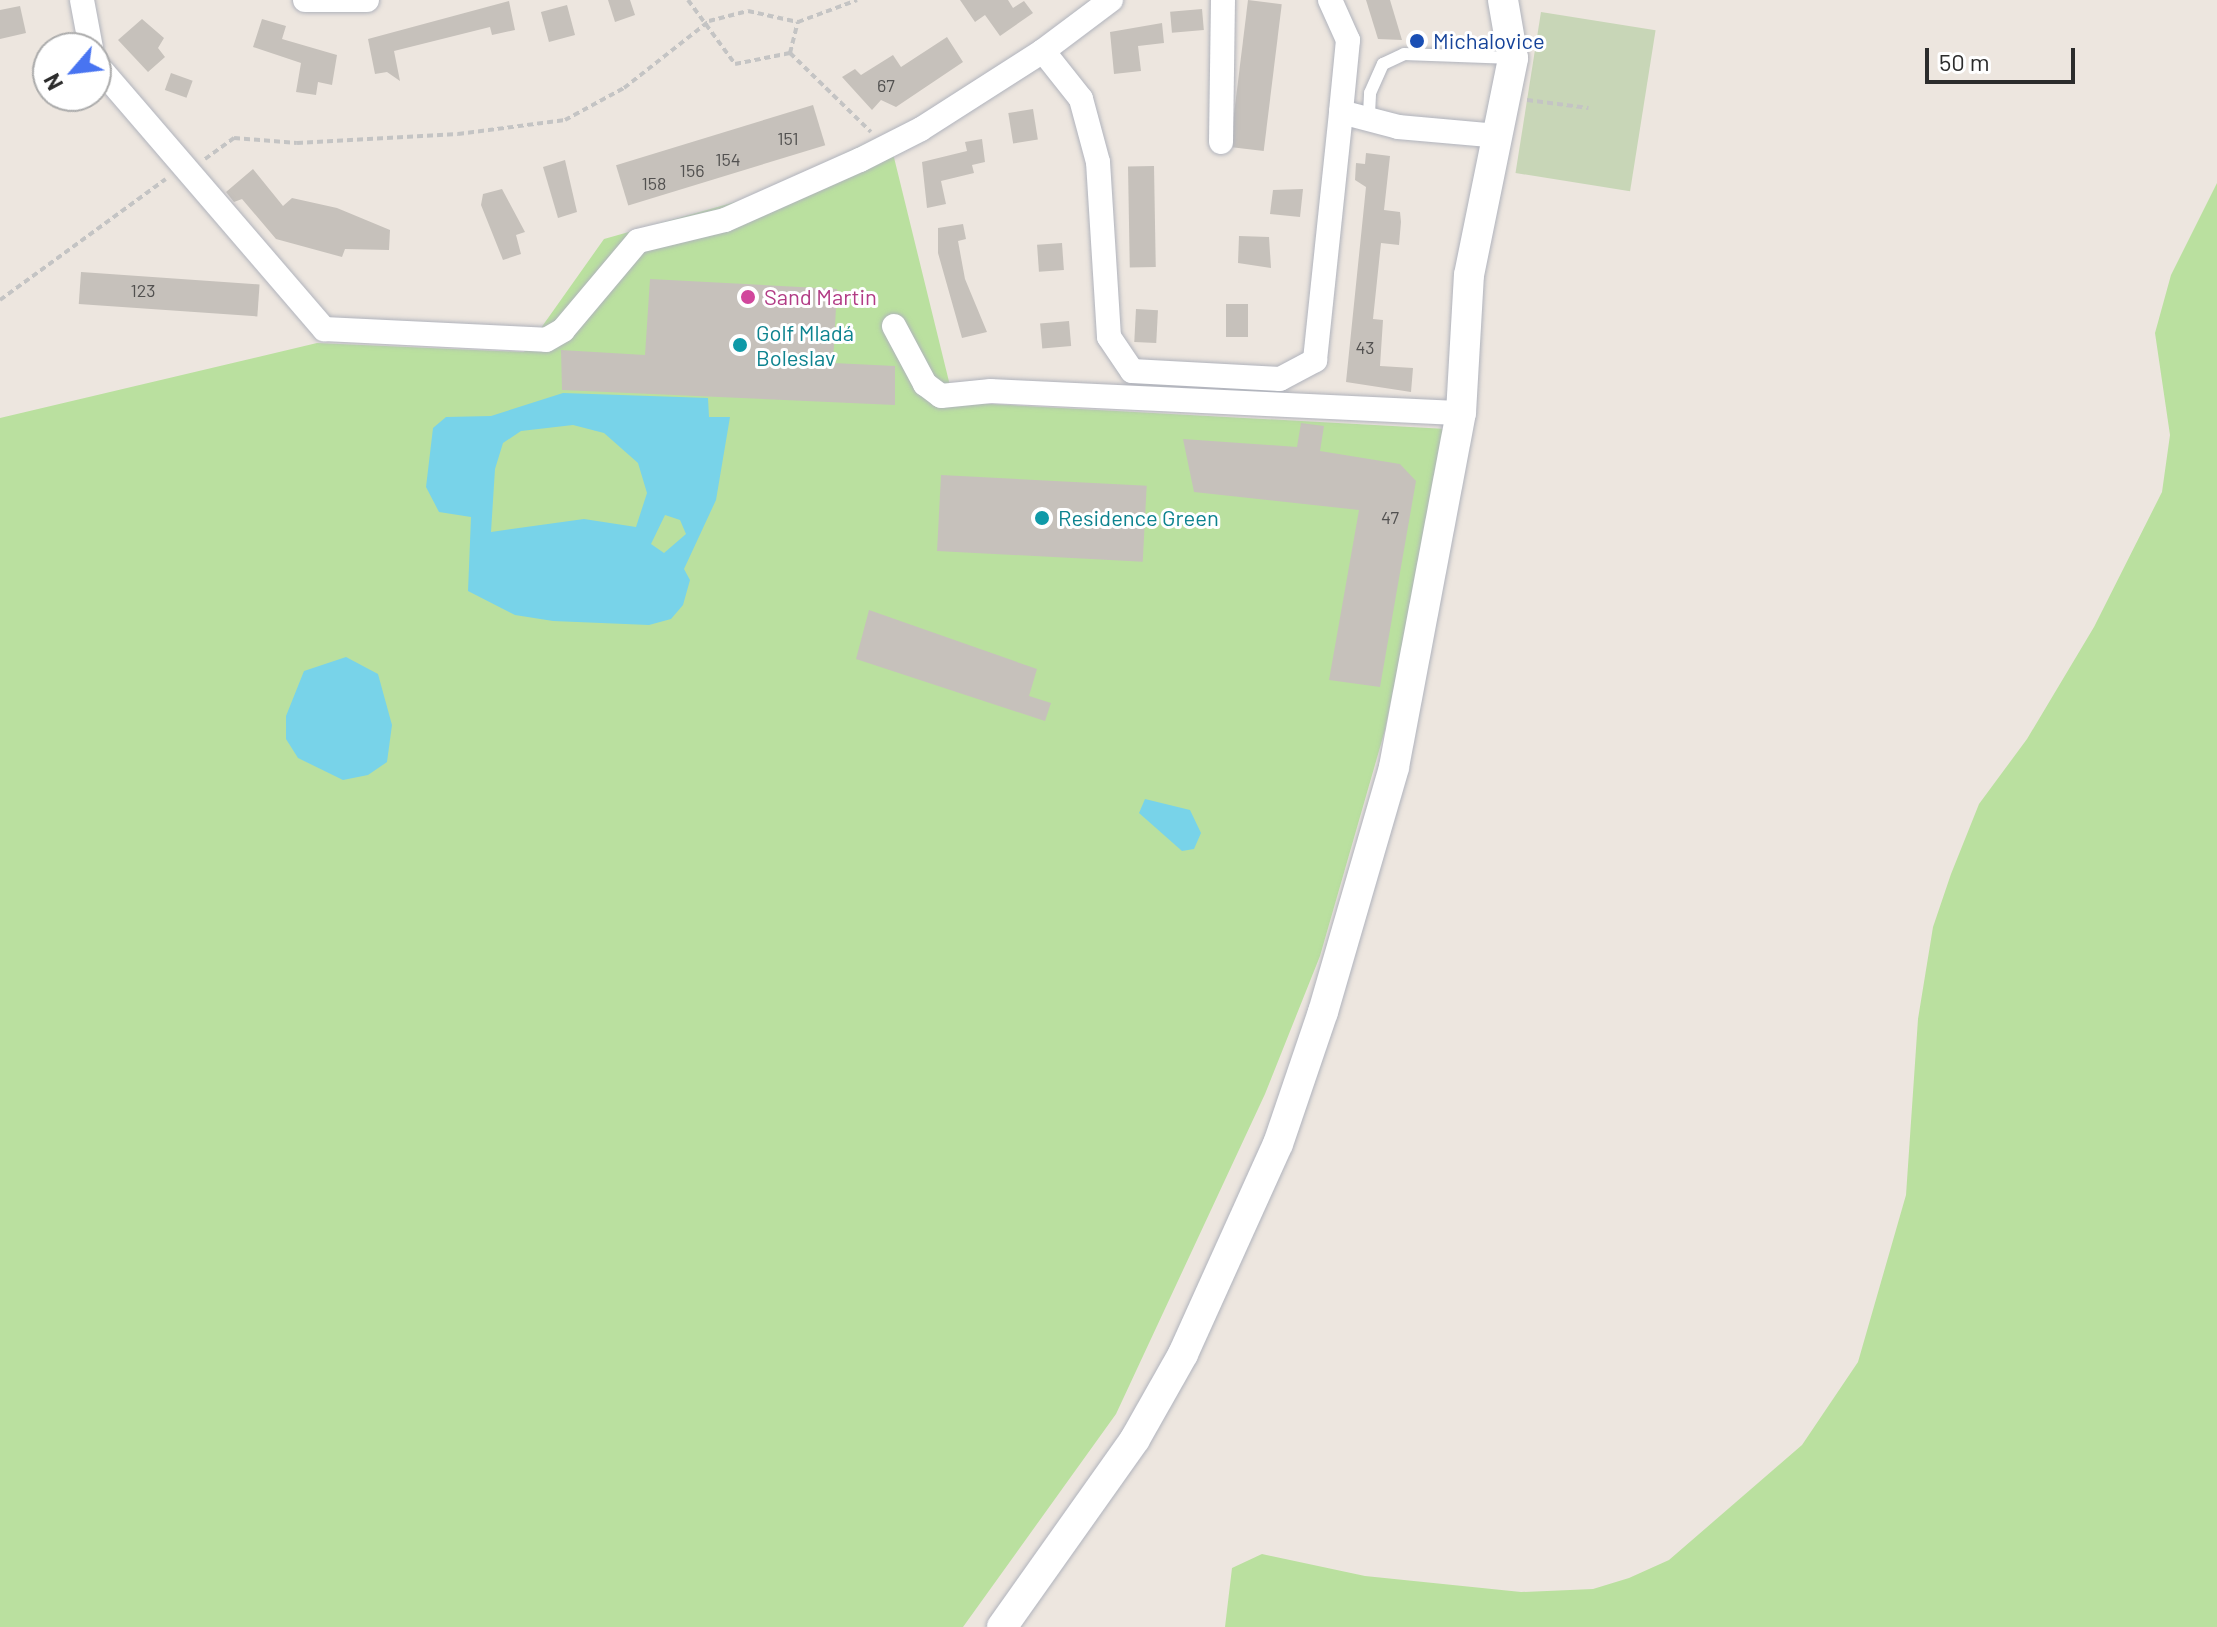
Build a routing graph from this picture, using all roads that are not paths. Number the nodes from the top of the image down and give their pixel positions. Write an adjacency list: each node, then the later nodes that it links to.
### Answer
1 (82, 0): 8 (street)
2 (305, 0): 3 (street)
3 (367, 0)
4 (1111, 0): 9 (street)
5 (1223, 0): 15 (street)
6 (1330, 0): 12 (street)
7 (1503, 0): 10 (street)
8 (88, 32)
9 (1043, 51): 11 (street); 12 (street)
10 (1513, 58): 13 (lane); 14 (street)
11 (112, 83)
12 (1341, 112): 13 (street)
13 (1369, 114): 14 (street)
14 (1498, 136): 17 (street)
15 (1221, 142)
16 (894, 326): 17 (street)
17 (1461, 413): 18 (street)
18 (1002, 1627)

